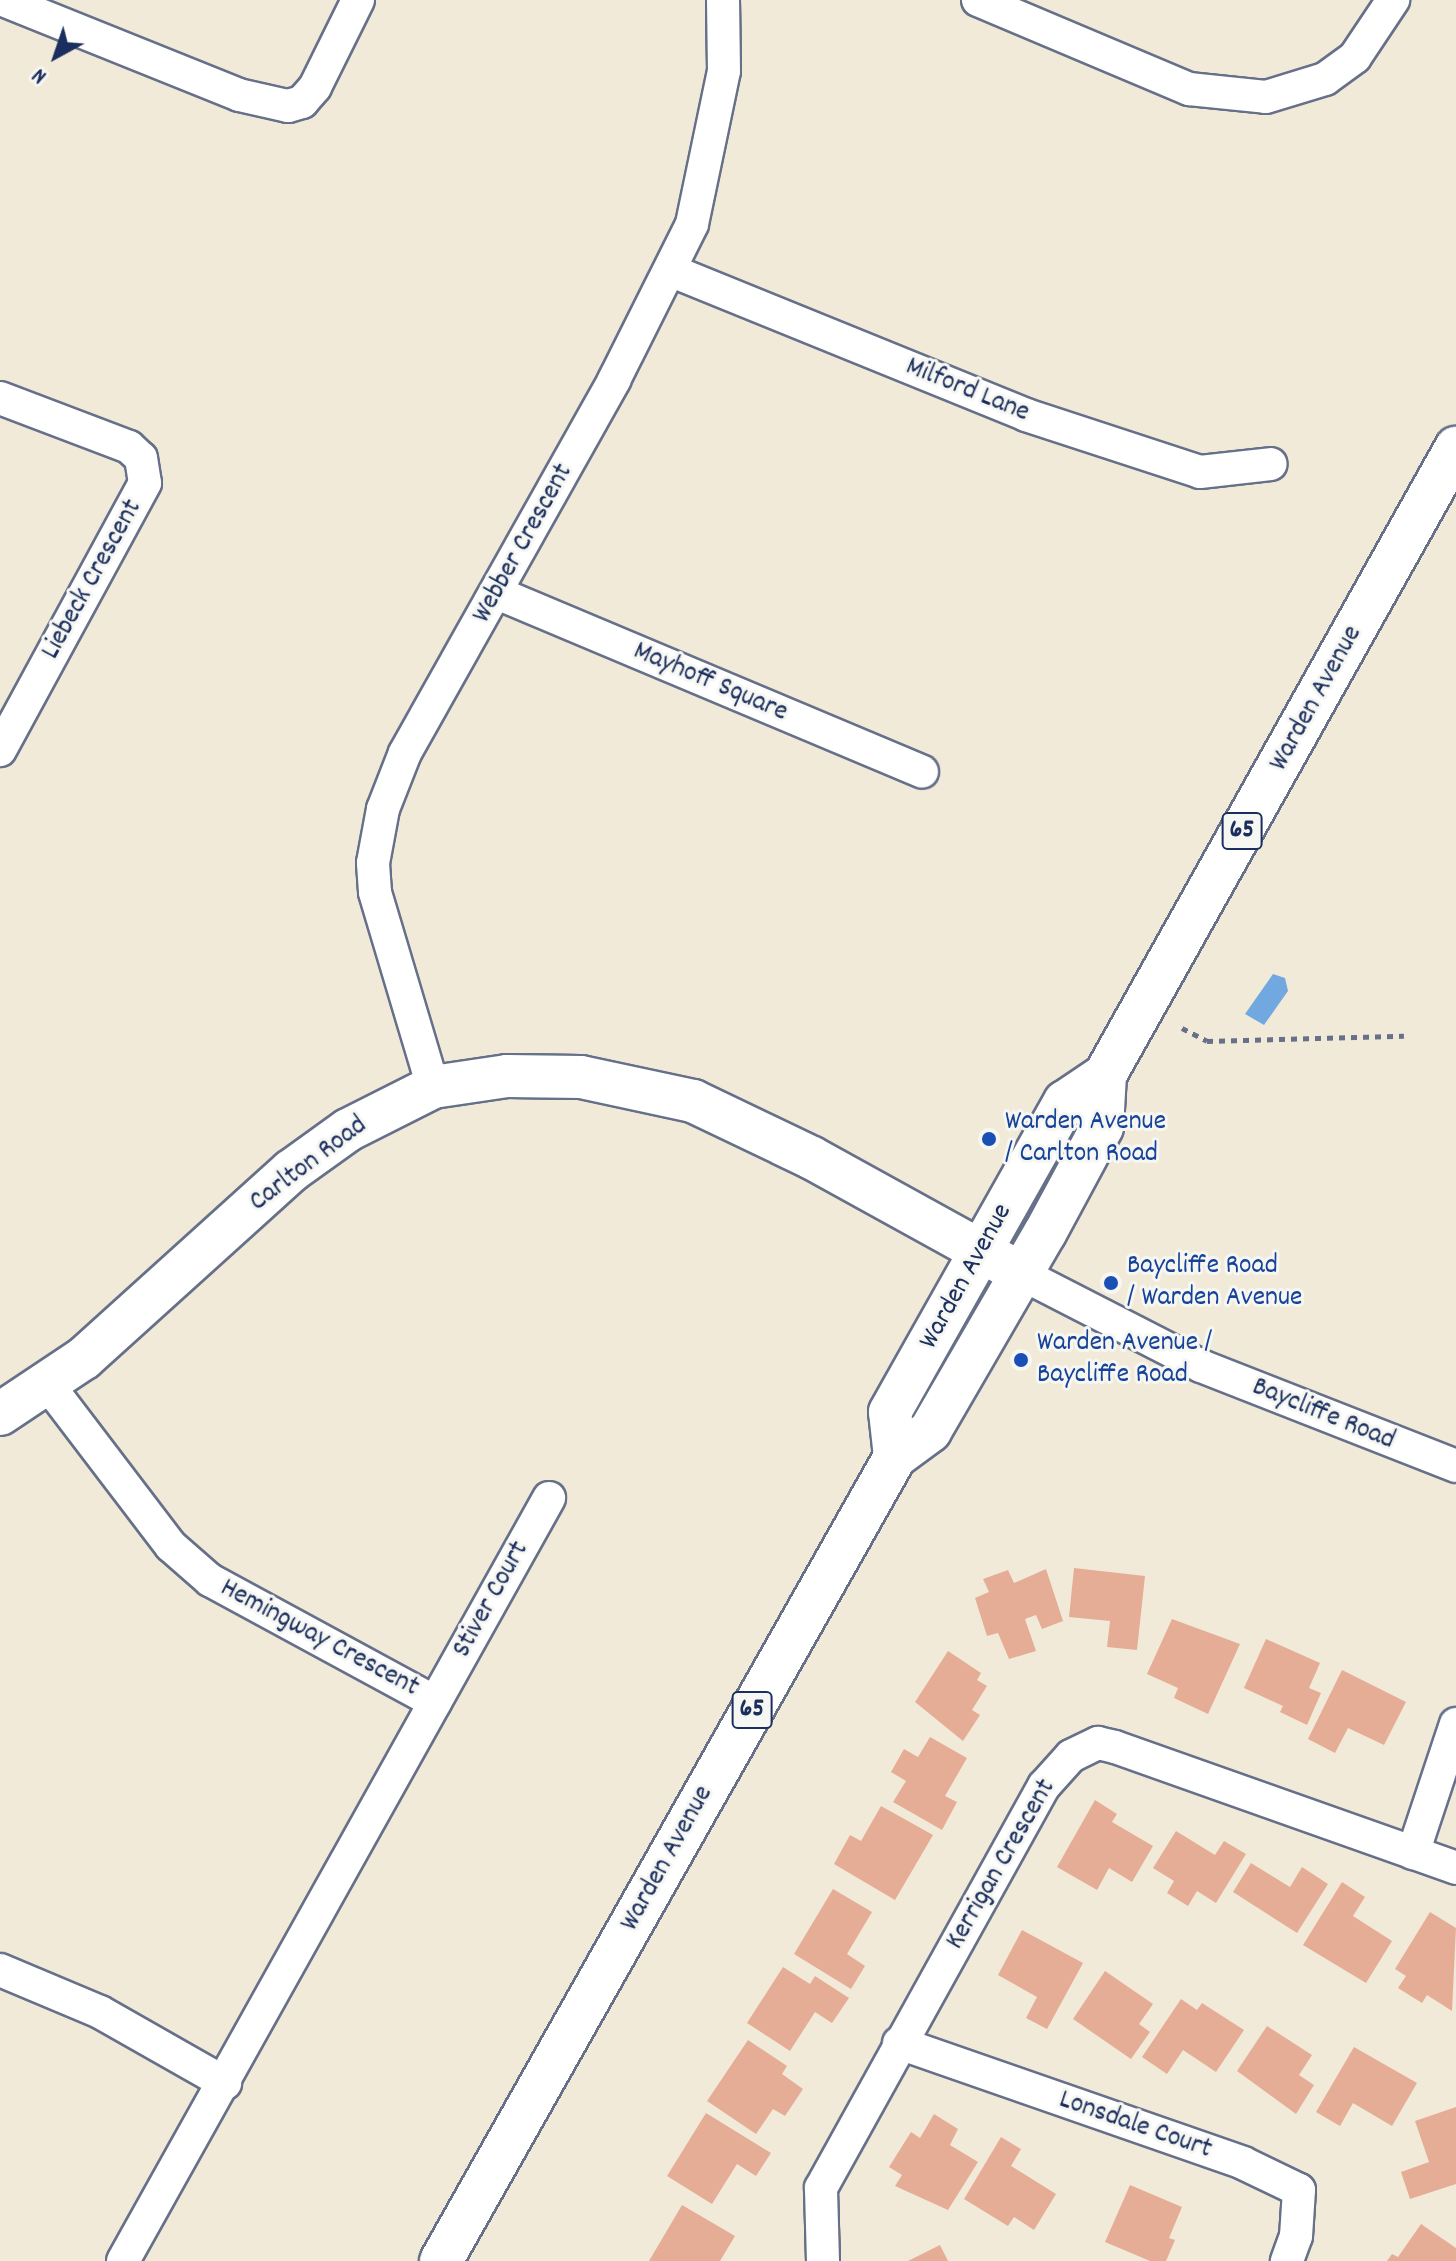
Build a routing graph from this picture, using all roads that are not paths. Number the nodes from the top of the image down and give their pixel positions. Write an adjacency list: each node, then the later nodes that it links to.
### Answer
1 (3, 0): 2 (street)
2 (358, 0)
3 (723, 0): 6 (street, Webber Crescent)
4 (978, 0): 5 (street)
5 (1393, 0)
6 (672, 271): 9 (street, Milford Lane); 10 (street, Webber Crescent)
7 (0, 398): 11 (street, Liebeck Crescent)
8 (1456, 448): 13 (main road, Warden Avenue / 65)
9 (1271, 464)
10 (497, 593): 12 (street, Mayhoff Square); 14 (street, Webber Crescent)
11 (0, 750)
12 (922, 772)
13 (1105, 1075): 15 (main road, Warden Avenue / 65); 16 (main road, Warden Avenue / 65)
14 (433, 1087): 15 (main road, Carlton Road); 17 (main road, Carlton Road)
15 (981, 1250): 16 (main road, Carlton Road); 19 (main road, Warden Avenue / 65)
16 (1020, 1273): 19 (main road, Warden Avenue / 65); 20 (street, Baycliffe Road)
17 (49, 1386): 18 (main road, Carlton Road); 22 (street, Hemingway Crescent)
18 (0, 1414)
19 (895, 1457): 30 (main road, Warden Avenue / 65)
20 (1456, 1466)
21 (549, 1498): 22 (street, Stiver Court)
22 (435, 1702): 28 (street, Hemingway Crescent)
23 (1456, 1724): 24 (street)
24 (1413, 1853): 25 (street, Kerrigan Crescent); 27 (street, Kerrigan Crescent)
25 (1456, 1868)
26 (0, 1970): 28 (street)
27 (899, 2043): 31 (street, Kerrigan Crescent); 32 (street, Lonsdale Court)
28 (225, 2083): 29 (street, Hemingway Crescent)
29 (123, 2261)
30 (441, 2261)
31 (823, 2261)
32 (1287, 2261)

